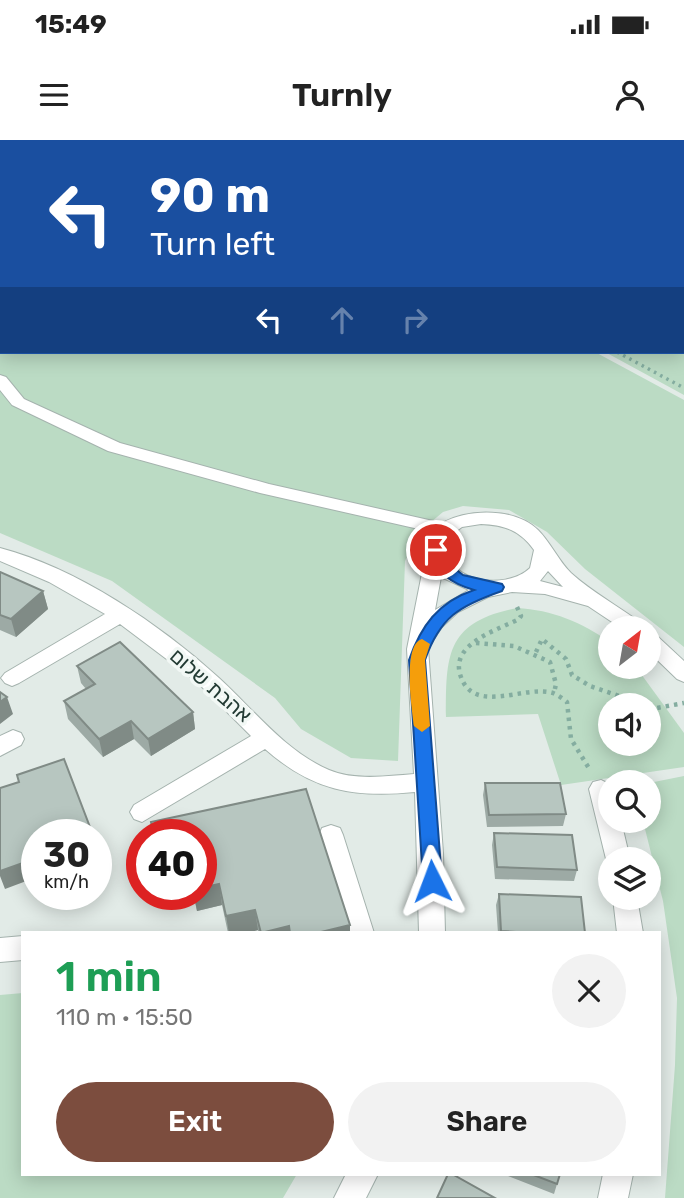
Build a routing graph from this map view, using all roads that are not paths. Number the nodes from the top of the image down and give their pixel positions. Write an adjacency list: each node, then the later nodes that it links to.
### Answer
1 (0, 380): 2 (street)
2 (446, 530): 3 (street); 5 (street)
3 (543, 549): 6 (street); 7 (street)
4 (0, 554): 8 (street, אהבת שלום)
5 (436, 555): 6 (street); 11 (street)
6 (503, 587): 7 (street); 11 (street)
7 (608, 610): 9 (street)
8 (121, 614): 13 (street); 14 (street, אהבת שלום)
9 (617, 616)
10 (662, 653): 12 (street)
11 (417, 660): 15 (street)
12 (684, 674)
13 (12, 678)
14 (268, 736): 15 (street, אהבת שלום); 16 (street)
15 (426, 782): 20 (street)
16 (142, 812)
17 (331, 835): 19 (street)
18 (627, 910): 21 (street)
19 (360, 931)
20 (432, 931)
21 (630, 931)
22 (21, 948): 23 (street)
23 (0, 950)
24 (362, 1176): 26 (street)
25 (618, 1176): 27 (street)
26 (349, 1198)
27 (613, 1198)

